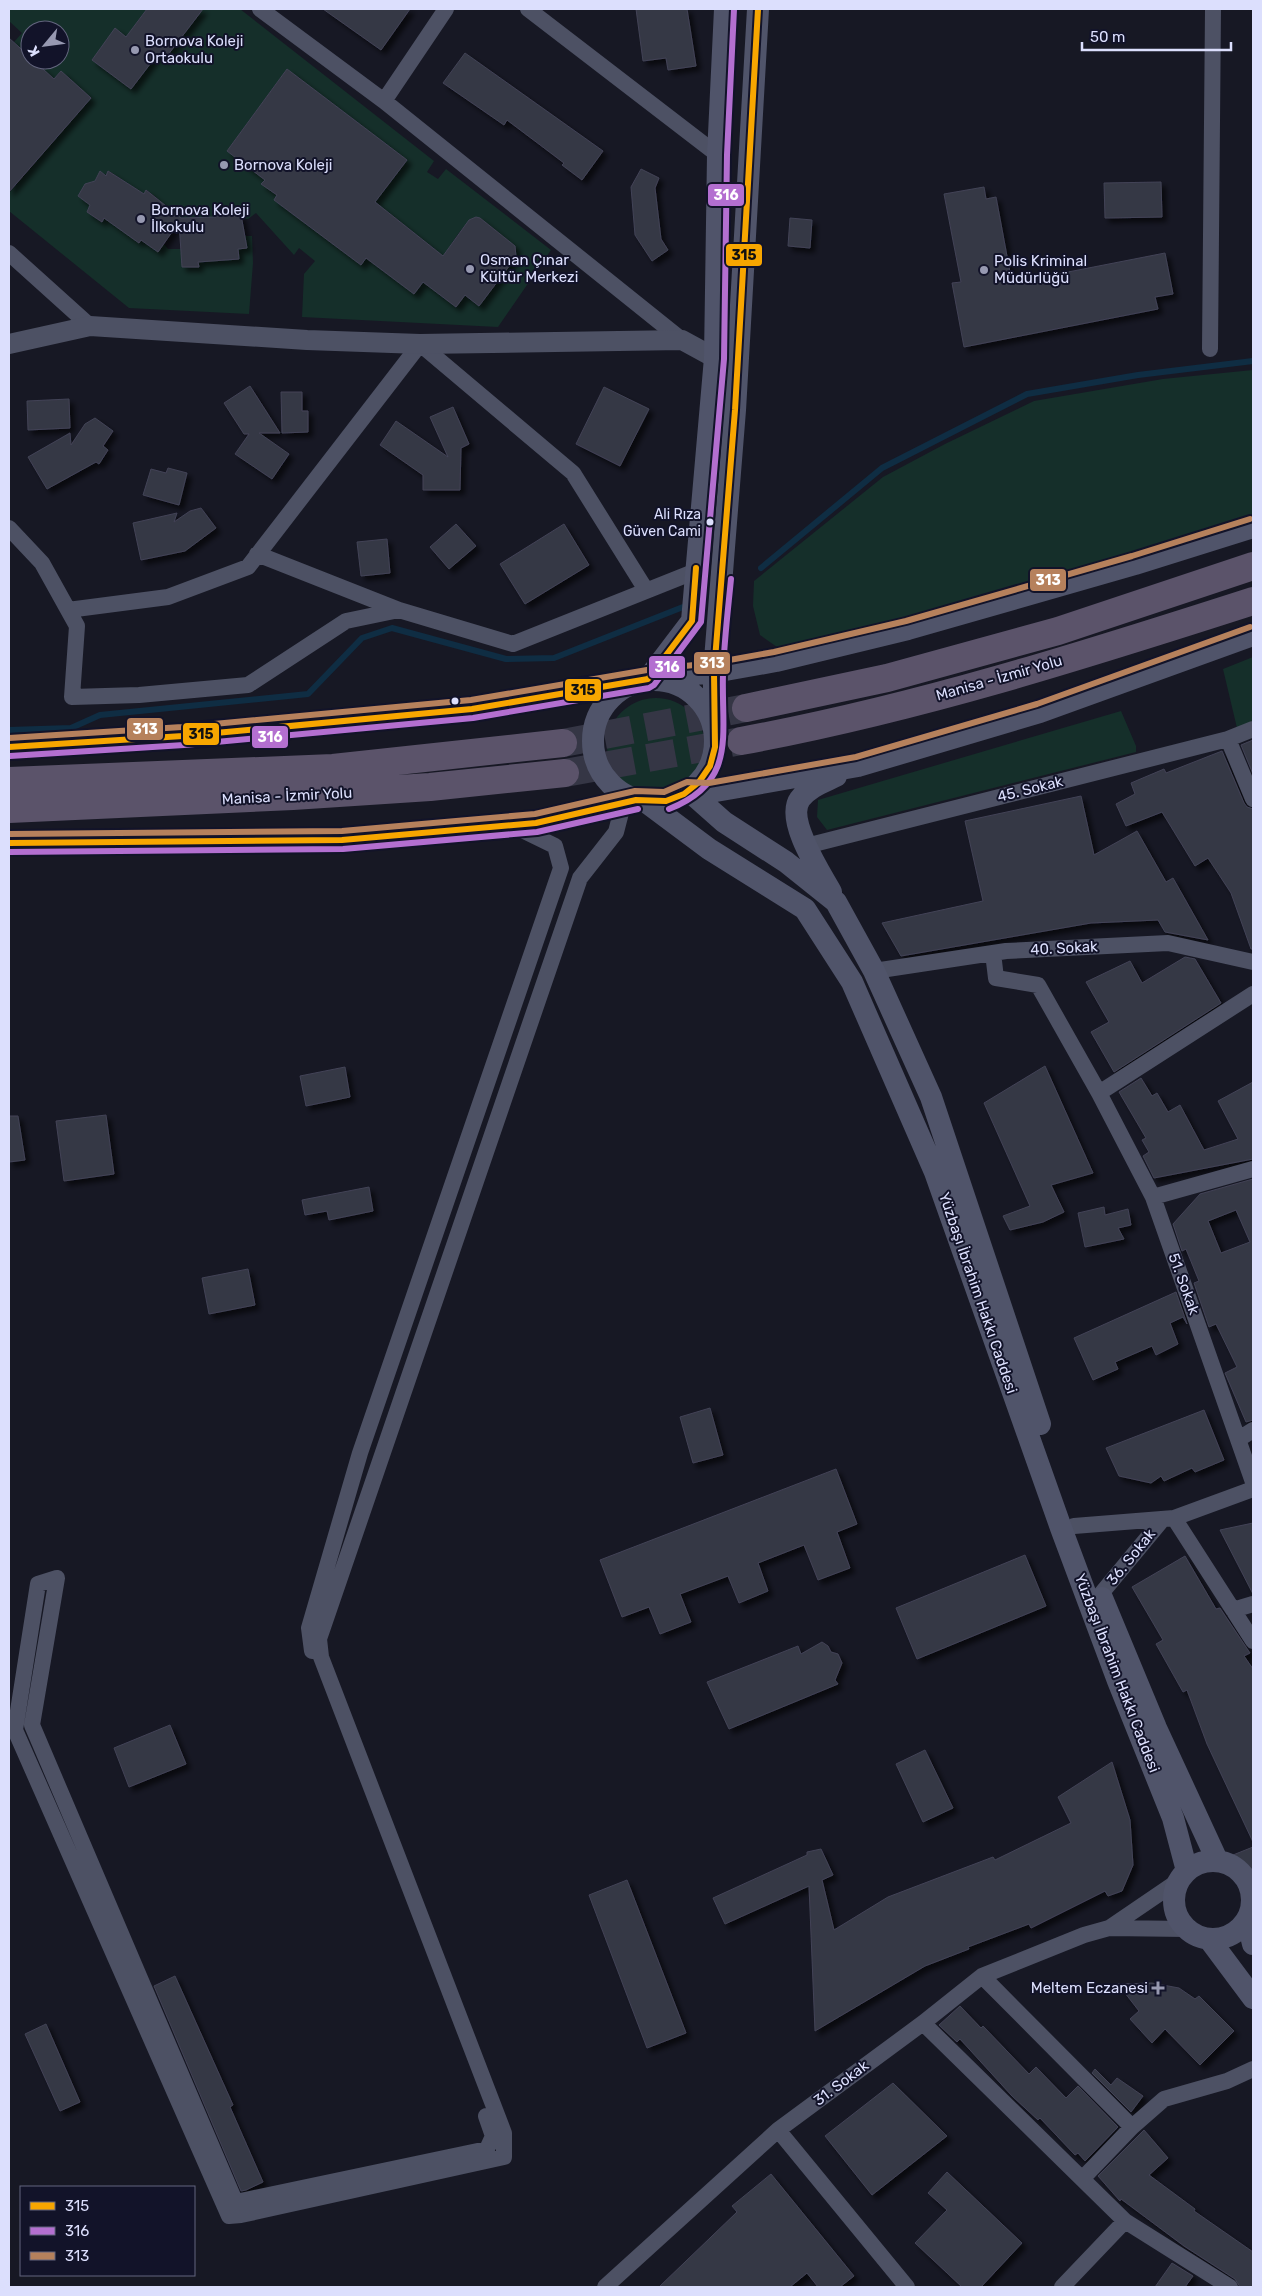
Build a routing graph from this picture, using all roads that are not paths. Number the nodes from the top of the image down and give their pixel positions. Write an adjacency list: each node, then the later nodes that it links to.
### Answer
1 (260, 9): 7 (street)
2 (446, 9): 7 (street)
3 (528, 9): 8 (street)
4 (725, 9): 8 (main road)
5 (758, 9): 16 (main road)
6 (1213, 9): 14 (street)
7 (384, 101): 11 (street)
8 (718, 155): 15 (main road)
9 (9, 253): 10 (street)
10 (90, 326): 12 (street); 13 (street)
11 (682, 340): 13 (street); 15 (street)
12 (9, 344)
13 (420, 344): 19 (street); 22 (street)
14 (1210, 349)
15 (715, 358): 16 (street); 21 (main road)
16 (737, 380): 27 (main road)
17 (1253, 527): 27 (main road)
18 (9, 528): 24 (street)
19 (258, 554): 24 (street); 25 (street)
20 (1253, 566): 29 (highway, Manisa - İzmir Yolu)
21 (696, 571): 22 (street); 28 (main road)
22 (646, 590): 25 (street)
23 (1253, 601): 33 (highway, Manisa - İzmir Yolu)
24 (68, 610): 25 (street)
25 (398, 610)
26 (1253, 635): 36 (main road)
27 (714, 672): 28 (main road); 30 (main road)
28 (648, 679): 30 (main road); 35 (main road); 41 (main road)
29 (746, 708)
30 (714, 728): 39 (main road)
31 (1253, 729): 32 (street, 45. Sokak)
32 (1228, 739): 40 (street); 45 (street, 45. Sokak)
33 (741, 741)
34 (563, 743): 38 (highway, Manisa - İzmir Yolu)
35 (9, 747)
36 (858, 766): 39 (main road); 45 (main road)
37 (565, 773): 42 (highway, Manisa - İzmir Yolu)
38 (9, 781)
39 (689, 791): 41 (main road); 46 (main road, Yüzbaşı İbrahim Hakkı Caddesi)
40 (1253, 799)
41 (635, 802): 43 (main road); 65 (main road, Yüzbaşı İbrahim Hakkı Caddesi); 78 (street)
42 (9, 809)
43 (512, 824): 44 (main road); 78 (street)
44 (9, 843)
45 (806, 846): 46 (main road)
46 (836, 902): 49 (main road, Yüzbaşı İbrahim Hakkı Caddesi)
47 (993, 953): 48 (street, 40. Sokak); 49 (street, 40. Sokak); 51 (street, 51. Sokak)
48 (1253, 962)
49 (874, 971): 59 (main road, Yüzbaşı İbrahim Hakkı Caddesi)
50 (1253, 994): 51 (street)
51 (1099, 1094): 53 (street, 51. Sokak)
52 (1253, 1169): 53 (street)
53 (1153, 1196): 55 (street, 51. Sokak)
54 (1253, 1430): 55 (street)
55 (1238, 1439): 56 (street, 51. Sokak)
56 (1253, 1482)
57 (1253, 1489): 58 (street, 36. Sokak)
58 (1168, 1518): 59 (street, 36. Sokak); 60 (street, 36. Sokak); 62 (street)
59 (1074, 1526): 60 (main road, Yüzbaşı İbrahim Hakkı Caddesi)
60 (1100, 1595): 64 (main road, Yüzbaşı İbrahim Hakkı Caddesi)
61 (1253, 1604): 62 (street)
62 (1233, 1610): 63 (street)
63 (1253, 1641)
64 (1217, 1860): 65 (main road); 66 (main road)
65 (1182, 1876): 67 (street, 31. Sokak); 68 (main road, Yüzbaşı İbrahim Hakkı Caddesi)
66 (1251, 1910): 69 (main road); 70 (main road)
67 (1109, 1928): 68 (street, 31. Sokak); 71 (street, 31. Sokak)
68 (1187, 1929): 69 (main road)
69 (1209, 1939): 72 (main road)
70 (1253, 1944)
71 (982, 1976): 73 (street, 31. Sokak); 75 (street)
72 (1253, 1998)
73 (923, 2023): 76 (street, 31. Sokak); 77 (street)
74 (1253, 2069): 75 (street)
75 (1132, 2127): 77 (street)
76 (778, 2130): 80 (street, 31. Sokak); 81 (street)
77 (1083, 2178): 79 (street)
78 (238, 2208): 78 (street)
79 (1124, 2221): 82 (street); 83 (street)
80 (605, 2287)
81 (908, 2287)
82 (1062, 2287)
83 (1230, 2287)

